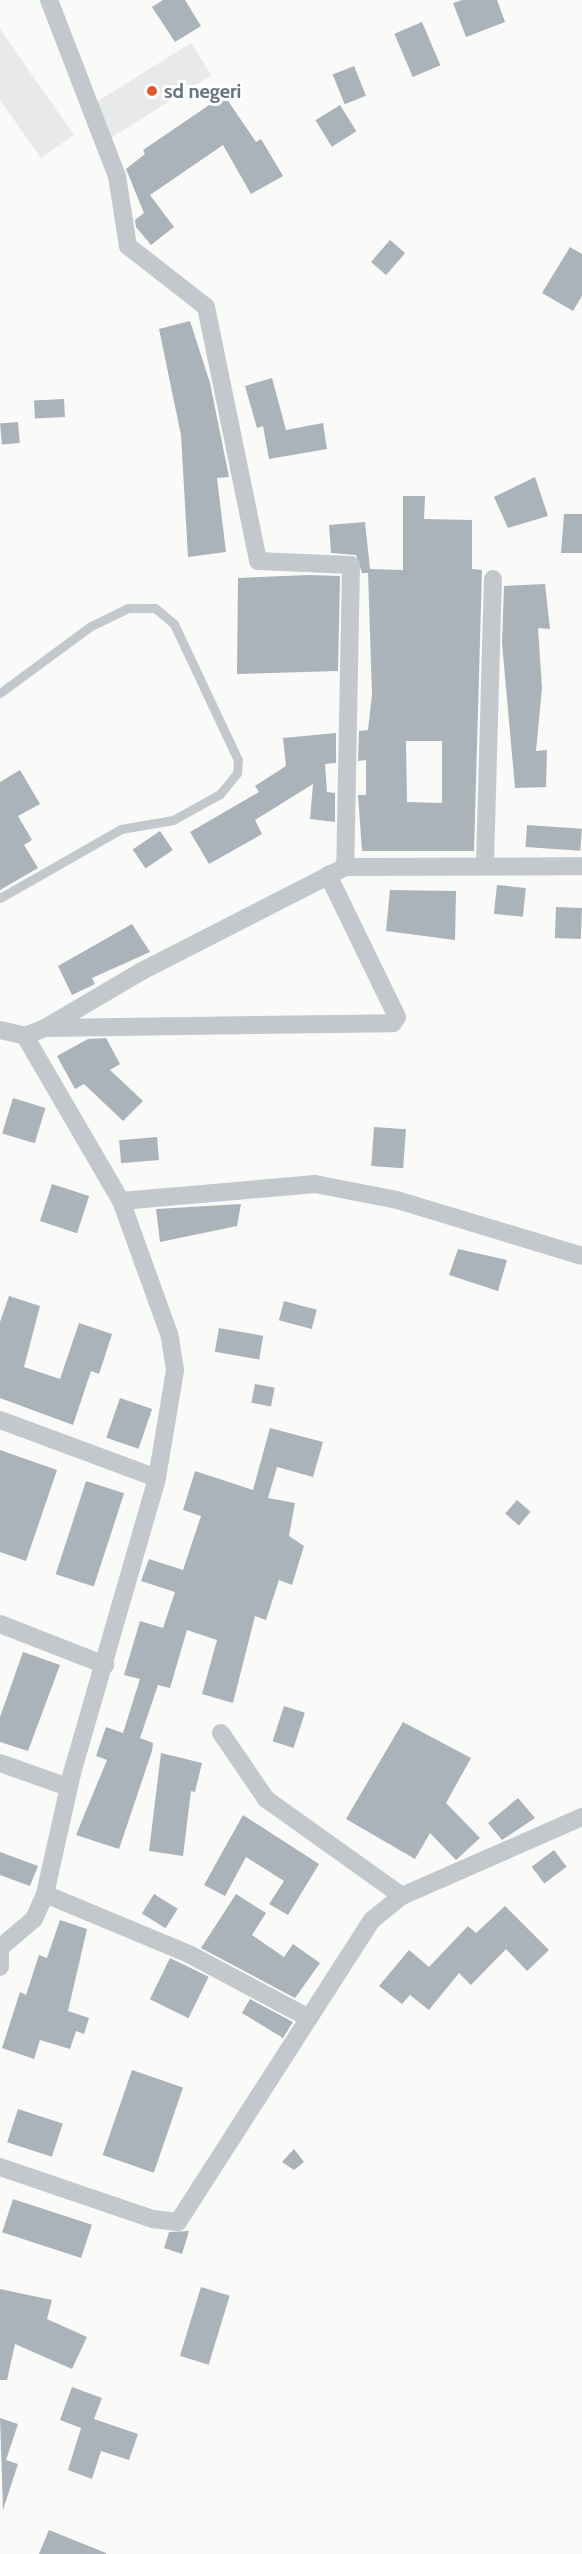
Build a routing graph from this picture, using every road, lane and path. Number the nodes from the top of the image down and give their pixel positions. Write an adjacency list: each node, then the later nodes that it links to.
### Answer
1 (49, 0): 6 (street)
2 (493, 579): 4 (street)
3 (0, 693): 8 (lane)
4 (485, 863): 5 (street); 6 (street)
5 (582, 866)
6 (345, 867): 7 (street)
7 (328, 875): 9 (street); 9 (street)
8 (0, 898)
9 (45, 1028): 11 (street)
10 (0, 1030): 11 (street)
11 (26, 1036): 12 (street)
12 (121, 1201): 13 (street); 15 (street)
13 (582, 1256)
14 (0, 1420): 15 (street)
15 (157, 1478): 17 (street)
16 (0, 1624): 17 (street)
17 (105, 1665): 20 (street)
18 (221, 1733): 23 (street)
19 (0, 1763): 20 (street)
20 (68, 1787): 22 (street)
21 (582, 1817): 23 (street)
22 (45, 1894): 24 (street); 26 (street)
23 (402, 1896): 26 (street)
24 (0, 1947): 25 (street)
25 (0, 1967)
26 (309, 2018): 27 (street)
27 (0, 2167)

